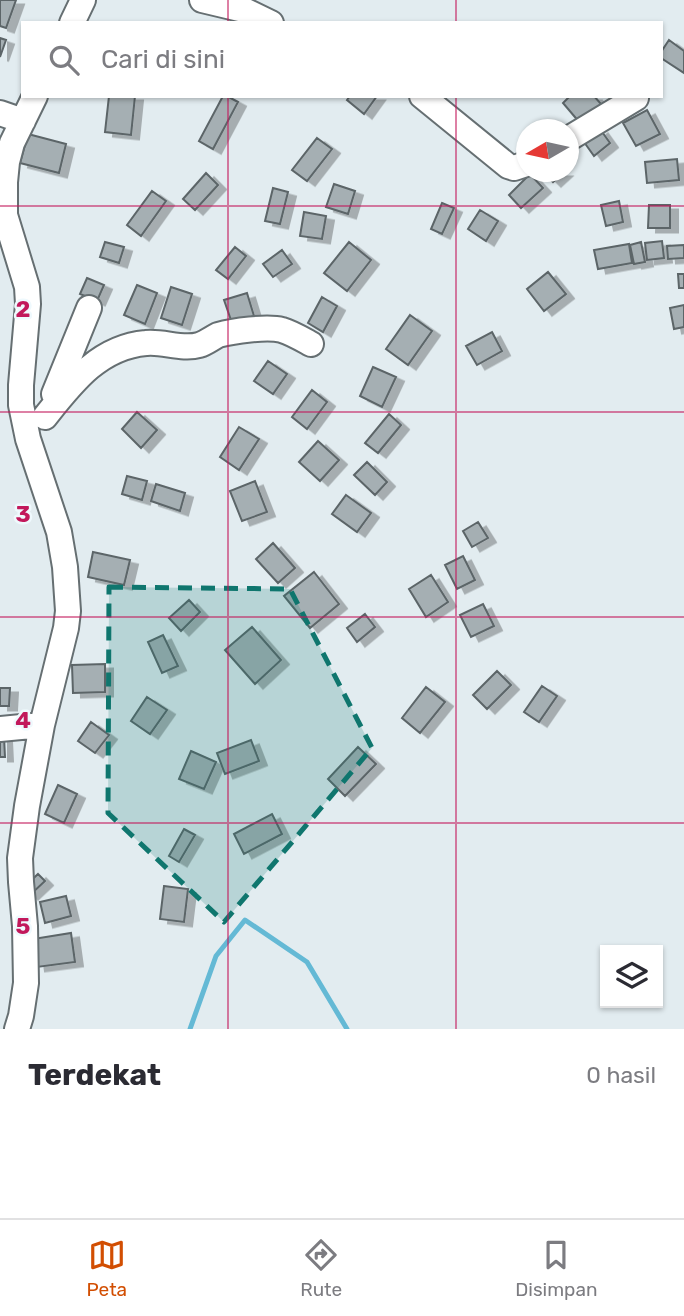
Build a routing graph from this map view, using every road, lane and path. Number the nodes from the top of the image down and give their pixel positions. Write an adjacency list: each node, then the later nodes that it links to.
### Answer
1 (83, 0): 3 (street)
2 (202, 0): 4 (street)
3 (73, 21)
4 (267, 21)
5 (33, 98): 8 (street)
6 (424, 98): 11 (street)
7 (636, 98): 9 (street)
8 (11, 117): 10 (street)
9 (579, 133)
10 (3, 163): 15 (street)
11 (516, 167)
12 (89, 308): 14 (street)
13 (311, 344): 14 (street)
14 (45, 416): 15 (street)
15 (28, 439): 16 (street)
16 (42, 725): 17 (street); 18 (street)
17 (0, 729)
18 (10, 857): 19 (street)
19 (17, 1029)

